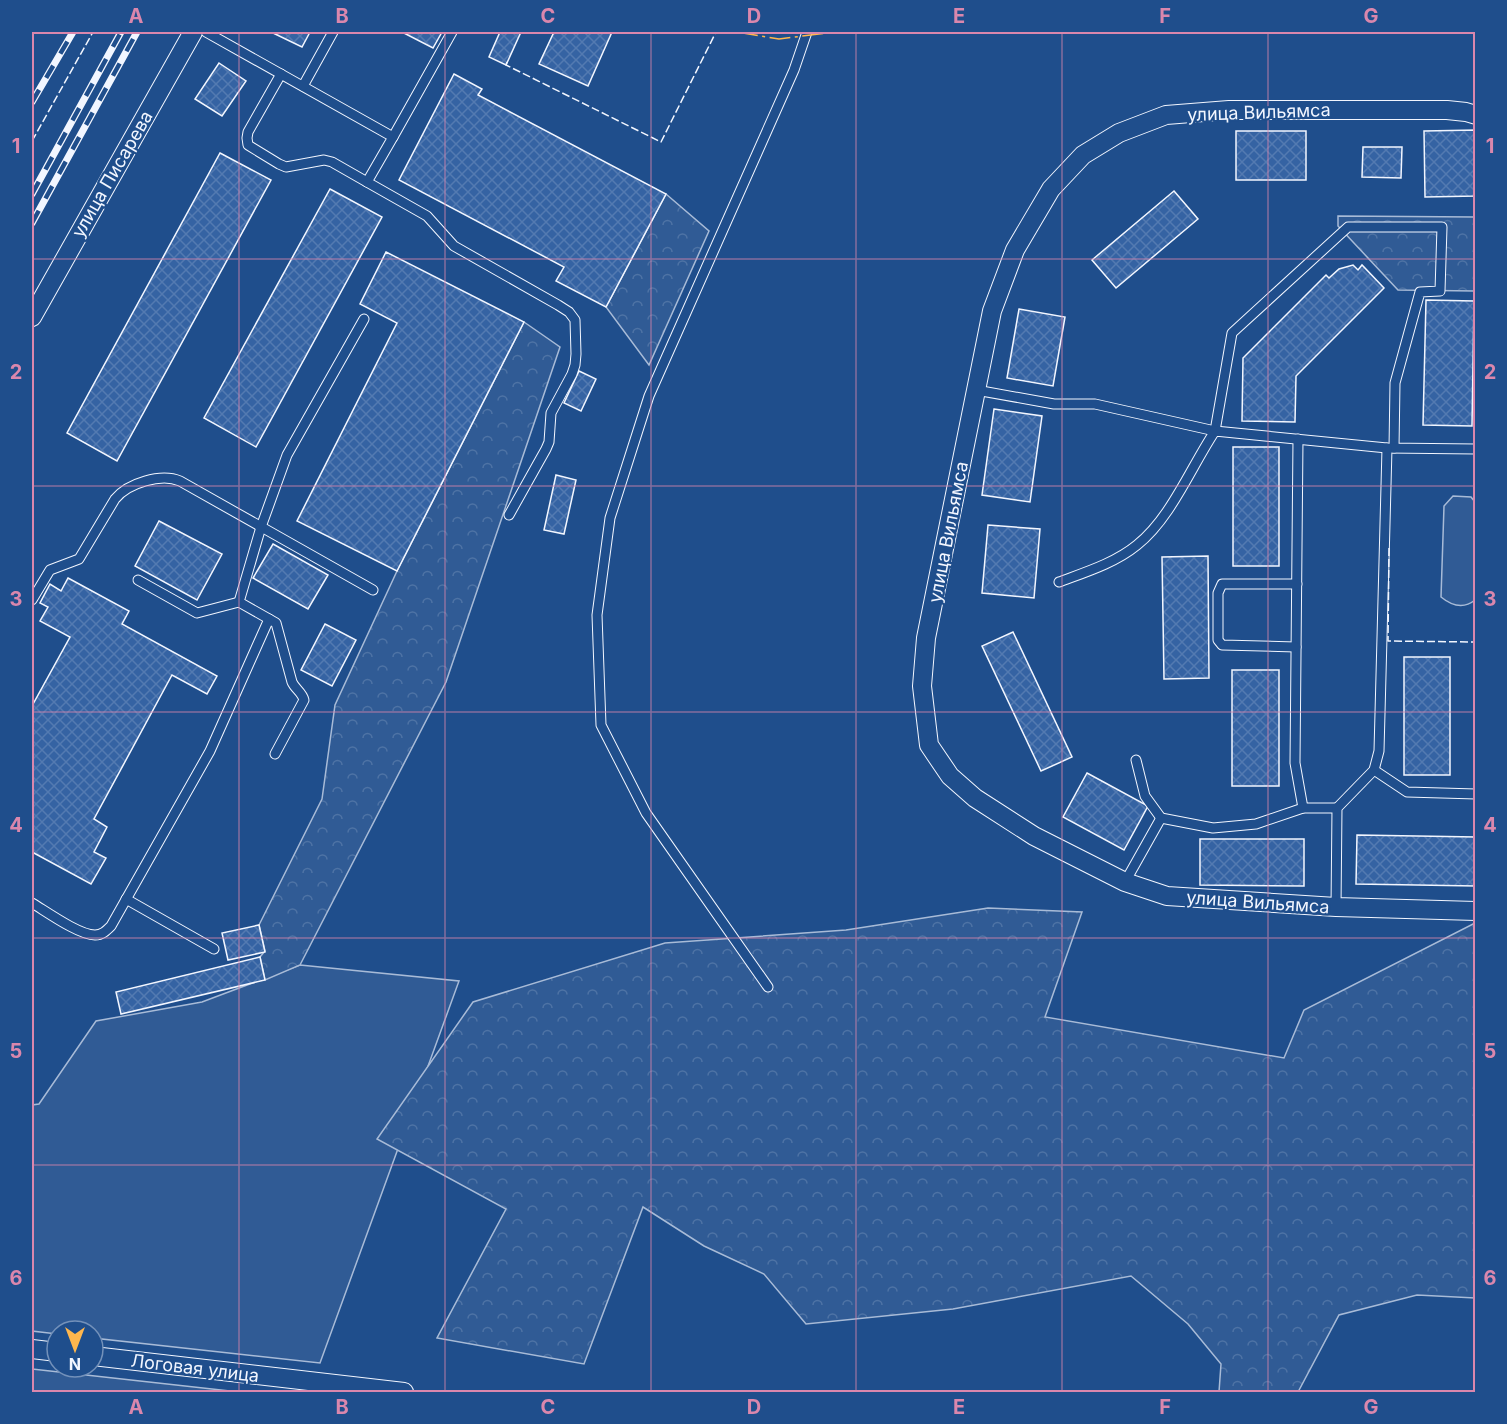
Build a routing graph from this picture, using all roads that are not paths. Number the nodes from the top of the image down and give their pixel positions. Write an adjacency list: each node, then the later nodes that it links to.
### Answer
1 (193, 32): 11 (street, улица Писарева)
2 (206, 32): 6 (lane)
3 (333, 32): 7 (lane)
4 (452, 32): 9 (lane)
5 (807, 32): 41 (lane)
6 (281, 74): 7 (lane); 10 (lane)
7 (303, 86): 9 (lane)
8 (1476, 115): 13 (street, улица Вильямса)
9 (393, 137): 10 (lane)
10 (367, 182): 18 (lane)
11 (32, 317)
12 (363, 319): 19 (lane)
13 (976, 390): 14 (lane); 35 (street, улица Вильямса)
14 (1215, 431): 15 (lane); 16 (lane); 21 (lane)
15 (1298, 439): 16 (lane); 22 (lane)
16 (1391, 448): 17 (lane); 30 (lane)
17 (1476, 449)
18 (509, 515)
19 (261, 527): 23 (lane); 24 (lane); 25 (lane)
20 (138, 580): 25 (lane)
21 (1059, 582)
22 (1297, 584): 27 (lane); 27 (lane)
23 (373, 590)
24 (32, 600)
25 (238, 602): 26 (lane)
26 (269, 619): 28 (lane); 36 (lane)
27 (1296, 646): 32 (lane)
28 (275, 754)
29 (1136, 760): 34 (lane)
30 (1374, 770): 31 (lane); 33 (lane)
31 (1476, 794)
32 (1303, 808): 33 (lane); 34 (lane)
33 (1337, 808): 38 (lane)
34 (1161, 818): 35 (lane)
35 (1125, 882): 38 (street, улица Вильямса)
36 (126, 899): 37 (lane); 40 (lane)
37 (32, 903)
38 (1336, 907): 39 (street, улица Вильямса)
39 (1476, 911)
40 (214, 948)
41 (768, 987)
42 (105, 1357): 43 (street, Логовая улица)
43 (404, 1392)

